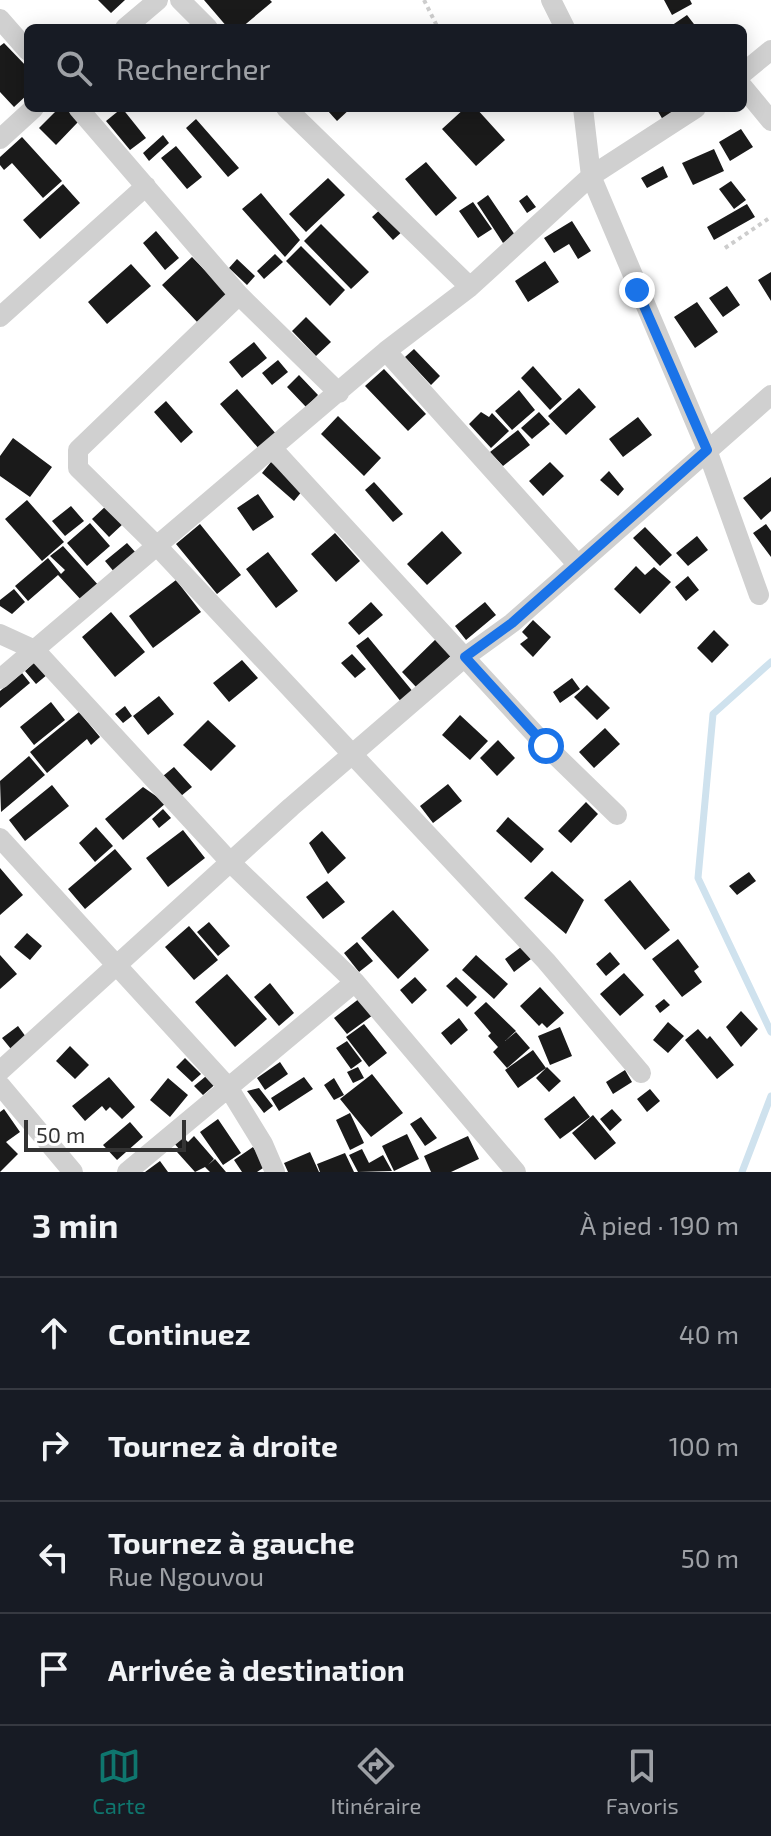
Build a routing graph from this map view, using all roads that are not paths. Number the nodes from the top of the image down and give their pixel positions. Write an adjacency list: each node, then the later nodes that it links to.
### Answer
1 (158, 0): 5 (street)
2 (180, 0): 6 (street)
3 (551, 0): 7 (street)
4 (0, 19): 8 (street)
5 (130, 24)
6 (204, 24)
7 (563, 24)
8 (24, 46)
9 (771, 50): 10 (street)
10 (747, 70)
11 (747, 92): 17 (street)
12 (30, 112): 18 (street)
13 (81, 112): 20 (street)
14 (290, 112): 21 (street)
15 (583, 112): 19 (street)
16 (690, 112): 19 (street)
17 (771, 121)
18 (0, 139)
19 (591, 176): 21 (street); 28 (street)
20 (146, 186): 22 (street); 23 (street)
21 (470, 287): 24 (street)
22 (239, 295): 25 (street); 29 (street)
23 (0, 317)
24 (386, 351): 25 (street); 30 (street)
25 (339, 393): 27 (street)
26 (771, 395): 28 (street)
27 (272, 448): 29 (street); 34 (street)
28 (707, 450): 30 (street); 31 (street)
29 (158, 547): 33 (street); 36 (street)
30 (578, 565): 34 (street)
31 (759, 595)
32 (0, 634): 33 (street)
33 (35, 650): 35 (street); 39 (street)
34 (465, 657): 36 (street); 37 (street)
35 (0, 679)
36 (352, 756): 39 (street); 43 (street)
37 (617, 815)
38 (0, 838): 40 (street)
39 (232, 864): 40 (street); 41 (street)
40 (117, 963): 42 (street); 45 (street)
41 (355, 982): 45 (street); 49 (street)
42 (0, 1071)
43 (641, 1073)
44 (0, 1085): 46 (street)
45 (228, 1087): 47 (street); 48 (street)
46 (73, 1172)
47 (127, 1172)
48 (275, 1172)
49 (516, 1172)

